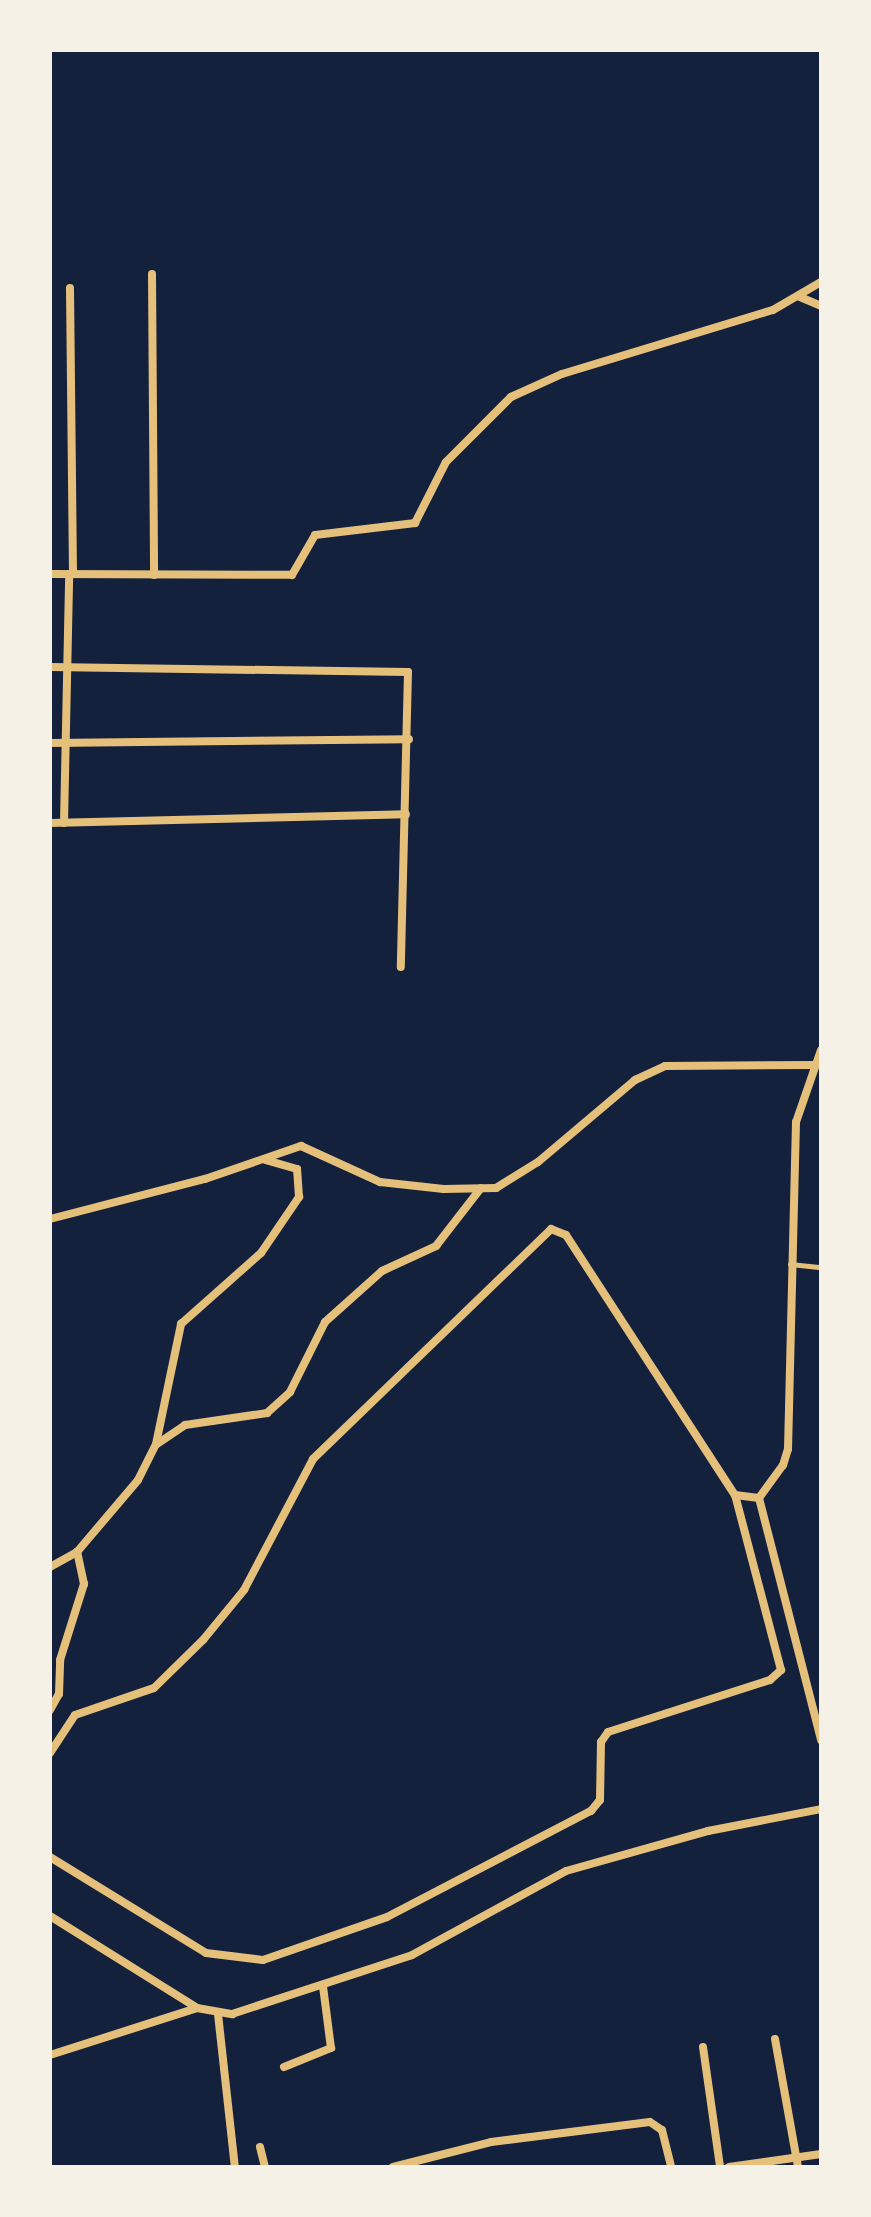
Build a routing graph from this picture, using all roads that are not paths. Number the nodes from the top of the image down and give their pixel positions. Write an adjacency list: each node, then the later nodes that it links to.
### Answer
1 (152, 274): 8 (street)
2 (821, 282): 4 (street)
3 (70, 288): 7 (street)
4 (800, 297): 5 (street); 8 (street)
5 (821, 306)
6 (50, 574): 7 (street)
7 (71, 574): 8 (street); 10 (street)
8 (154, 575)
9 (50, 667): 10 (street)
10 (68, 667): 11 (street); 13 (street)
11 (409, 739): 13 (street); 14 (street)
12 (50, 743): 13 (street)
13 (66, 743): 16 (street)
14 (406, 814): 16 (street); 17 (street)
15 (50, 823): 16 (street)
16 (64, 823)
17 (401, 967)
18 (821, 1050): 19 (street)
19 (815, 1065): 21 (street); 23 (street)
20 (265, 1160): 21 (street); 22 (street); 25 (street)
21 (481, 1188): 25 (street)
22 (50, 1219)
23 (790, 1264): 24 (lane); 27 (street)
24 (821, 1267)
25 (156, 1444): 28 (street)
26 (735, 1495): 27 (street); 33 (street); 35 (street)
27 (759, 1498): 32 (street)
28 (77, 1552): 29 (street); 30 (street)
29 (50, 1567)
30 (55, 1659): 31 (street)
31 (50, 1710)
32 (821, 1740)
33 (50, 1753)
34 (821, 1809): 37 (street)
35 (50, 1857)
36 (50, 1916): 38 (street)
37 (323, 1986): 39 (street); 43 (street)
38 (197, 2008): 39 (street); 42 (street)
39 (218, 2014): 47 (street)
40 (775, 2039): 46 (street)
41 (703, 2047): 51 (street)
42 (50, 2055)
43 (284, 2067)
44 (260, 2147): 48 (street)
45 (821, 2154): 46 (street)
46 (798, 2162): 52 (street)
47 (235, 2167)
48 (265, 2167)
49 (393, 2167): 50 (street)
50 (671, 2167)
51 (720, 2167)
52 (729, 2167)

